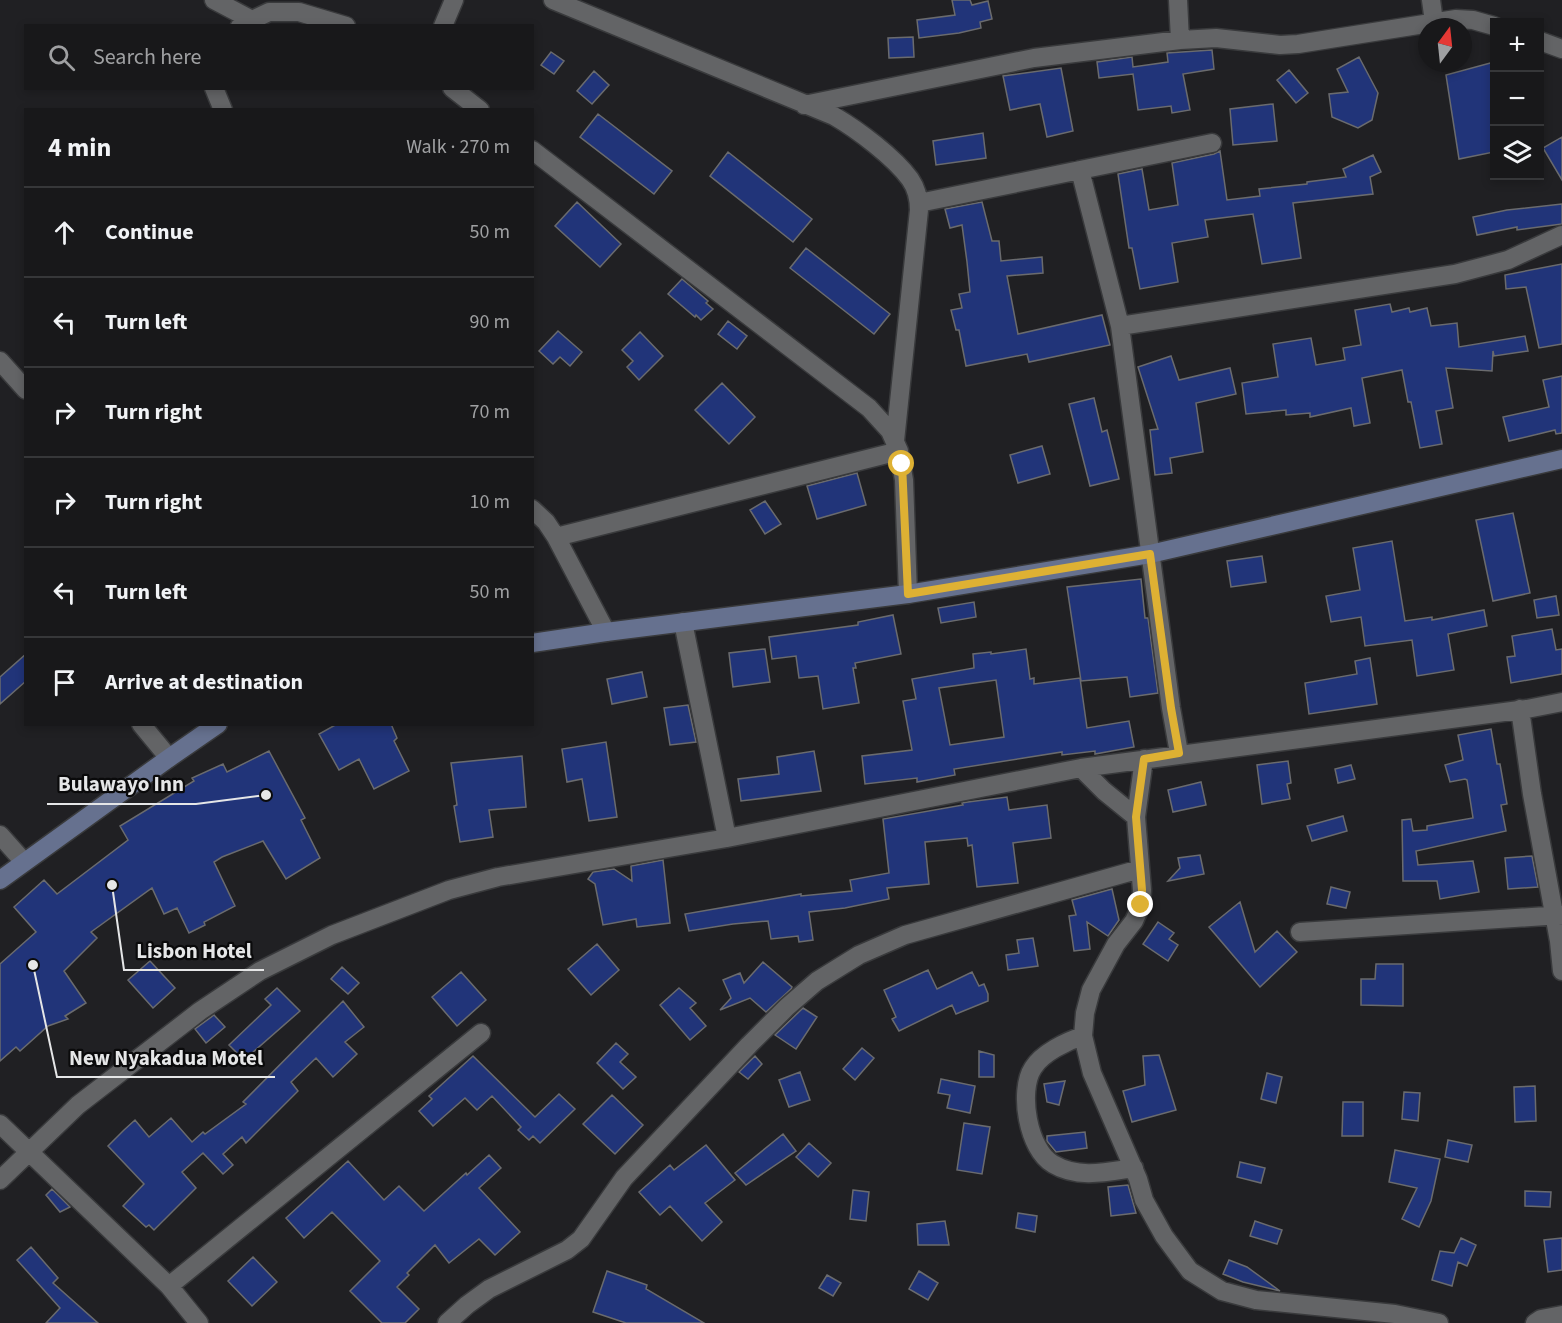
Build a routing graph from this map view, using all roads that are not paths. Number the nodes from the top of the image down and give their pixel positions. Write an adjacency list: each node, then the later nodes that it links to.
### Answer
1 (214, 0): 8 (street)
2 (454, 0): 10 (street)
3 (553, 0): 18 (street)
4 (1178, 0): 13 (street)
5 (1431, 0): 6 (street)
6 (1433, 18)
7 (1472, 20): 12 (street)
8 (246, 23): 9 (street)
9 (339, 24)
10 (444, 24)
11 (1418, 25): 13 (street)
12 (1490, 25)
13 (1180, 39): 18 (street)
14 (1544, 43): 15 (street)
15 (1562, 49)
16 (215, 90): 19 (street)
17 (455, 90): 20 (street)
18 (804, 105): 24 (street)
19 (222, 108)
20 (477, 108)
21 (1212, 143): 23 (street)
22 (534, 152): 29 (street)
23 (1080, 170): 24 (street); 26 (street)
24 (919, 203): 29 (street)
25 (1562, 235): 26 (street)
26 (1120, 326): 33 (street)
27 (0, 362): 28 (street)
28 (24, 388)
29 (897, 446): 32 (street); 34 (street)
30 (1562, 459): 33 (main road)
31 (534, 511): 32 (street)
32 (556, 537): 36 (street)
33 (1150, 554): 34 (main road); 42 (street)
34 (908, 594): 35 (main road)
35 (682, 622): 36 (main road); 48 (street)
36 (606, 632): 37 (main road)
37 (534, 643)
38 (1562, 702): 39 (street)
39 (1520, 710): 42 (street); 52 (street)
40 (143, 726): 43 (street)
41 (215, 726): 43 (main road)
42 (1179, 753): 44 (street)
43 (169, 758): 49 (main road)
44 (1144, 759): 45 (street); 46 (street)
45 (1080, 768): 46 (street); 48 (street)
46 (1136, 817): 50 (street)
47 (0, 835): 49 (street)
48 (727, 838): 58 (street)
49 (24, 862): 51 (main road)
50 (1140, 869): 56 (street); 64 (street)
51 (0, 880)
52 (1558, 916): 53 (street); 54 (street)
53 (1300, 932)
54 (1562, 971)
55 (481, 1033): 61 (street)
56 (1083, 1036): 59 (street); 59 (street)
57 (0, 1124): 58 (street)
58 (30, 1152): 60 (street); 61 (street)
59 (1134, 1168): 65 (street)
60 (0, 1180)
61 (169, 1286): 63 (street)
62 (1562, 1315): 66 (street)
63 (199, 1323)
64 (447, 1323)
65 (1439, 1323)
66 (1535, 1323)

